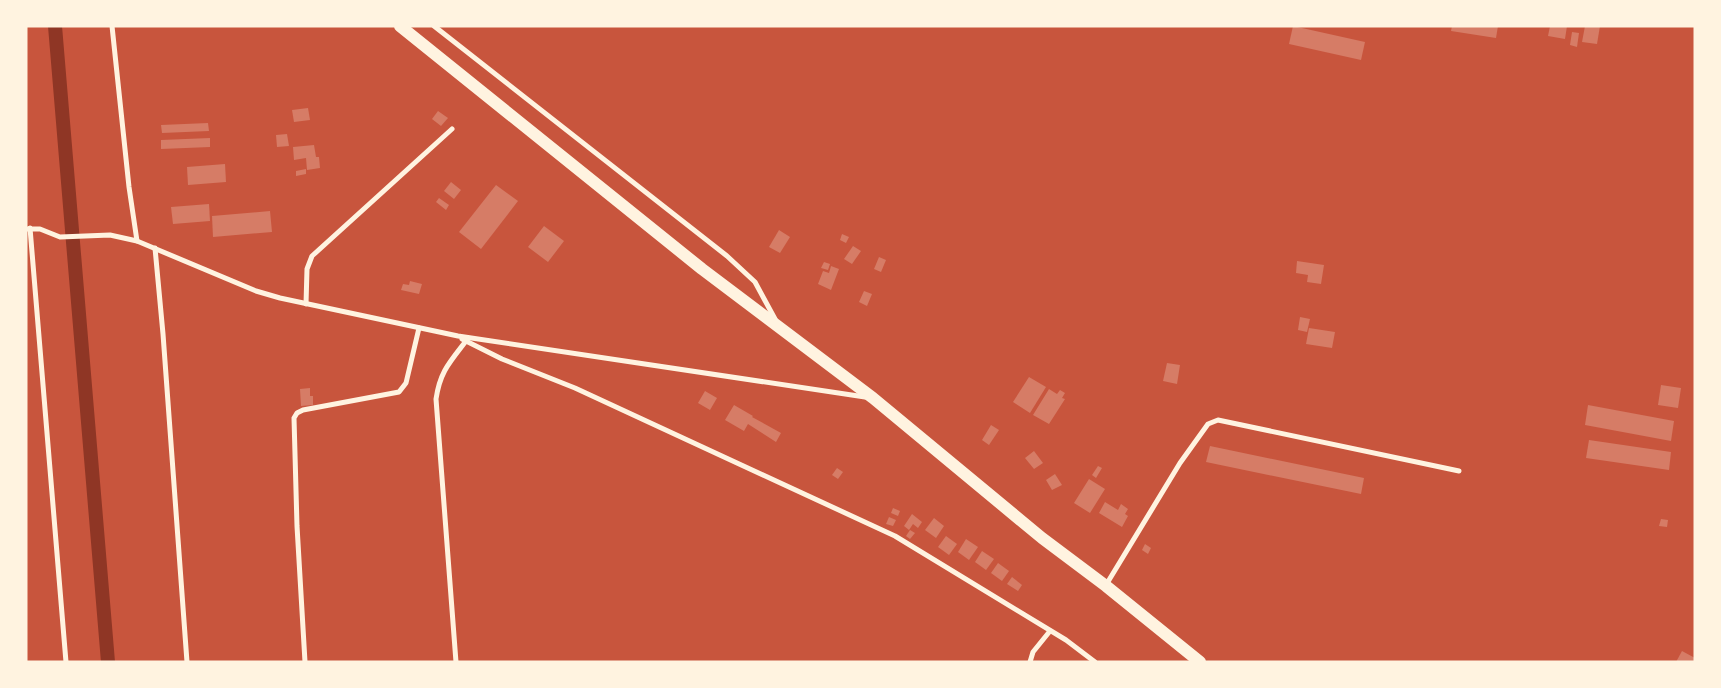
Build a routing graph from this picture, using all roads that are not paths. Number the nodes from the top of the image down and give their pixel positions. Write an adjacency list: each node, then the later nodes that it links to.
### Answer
1 (112, 26): 6 (street)
2 (400, 26): 9 (highway)
3 (434, 26): 9 (street)
4 (452, 129): 8 (street)
5 (28, 229): 6 (street); 17 (street)
6 (137, 241): 7 (street)
7 (155, 248): 8 (street); 18 (street)
8 (306, 304): 10 (street)
9 (780, 327): 13 (highway)
10 (419, 328): 11 (street); 19 (street)
11 (458, 336): 12 (street); 13 (street)
12 (466, 341): 16 (street); 20 (street)
13 (873, 398): 15 (highway)
14 (1459, 471): 15 (street)
15 (1106, 586): 23 (highway)
16 (1050, 631): 21 (street); 22 (street)
17 (66, 662)
18 (187, 662)
19 (305, 662)
20 (456, 662)
21 (1030, 662)
22 (1095, 662)
23 (1200, 662)

